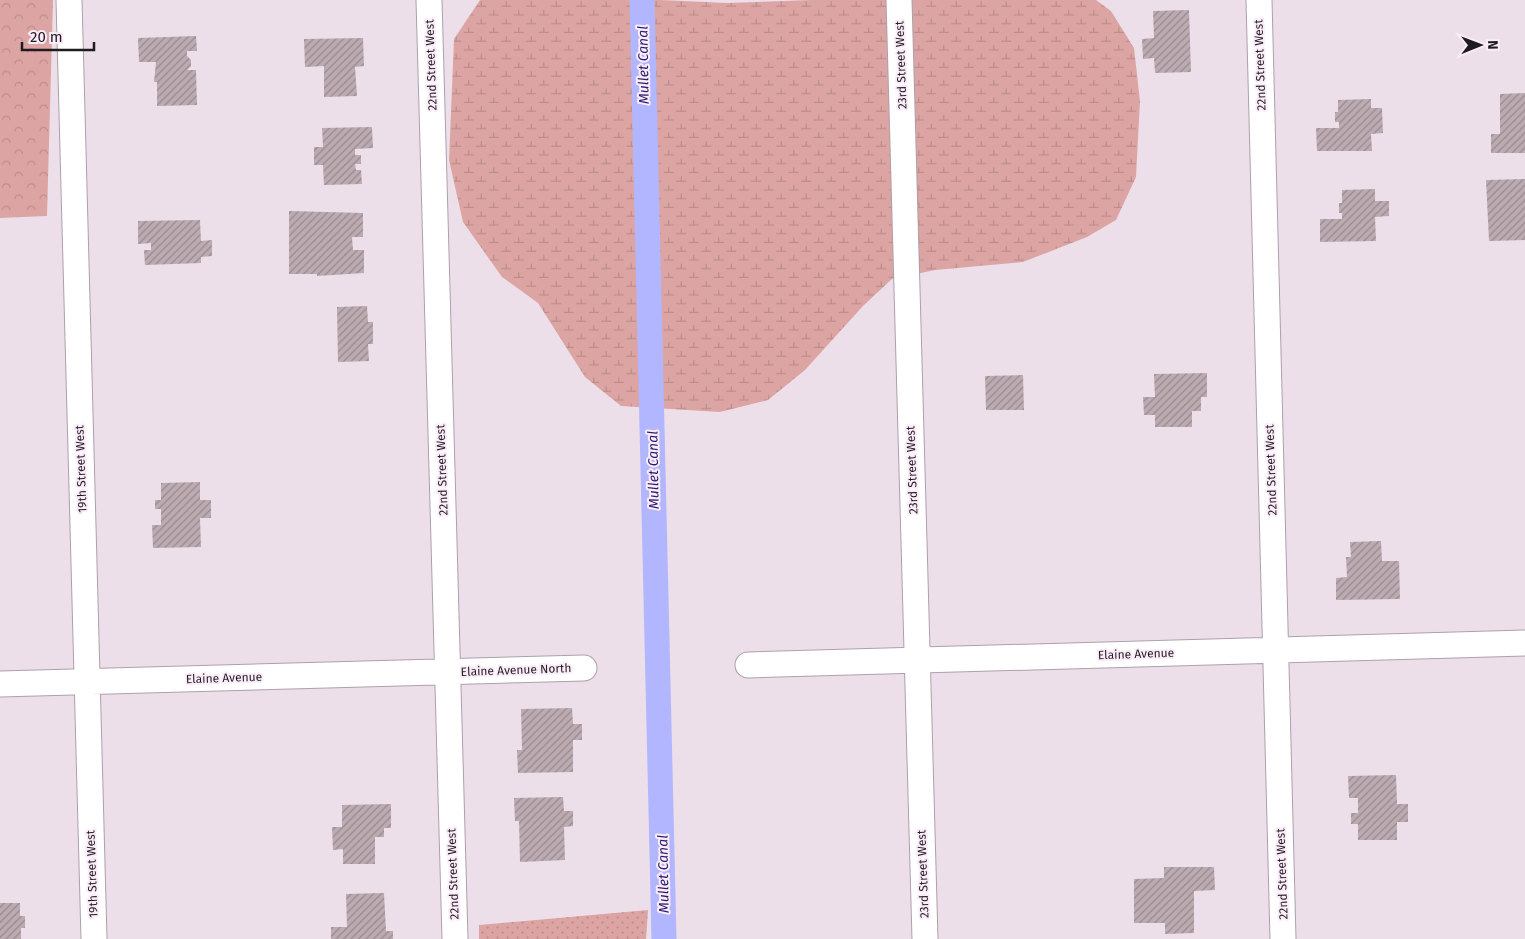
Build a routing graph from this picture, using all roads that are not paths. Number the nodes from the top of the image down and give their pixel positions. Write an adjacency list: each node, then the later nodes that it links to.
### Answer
1 (69, 0): 11 (street, 19th Street West)
2 (429, 0): 10 (street, 22nd Street West)
3 (899, 0): 7 (street, 23rd Street West)
4 (1258, 0): 6 (street, 22nd Street West)
5 (1525, 644): 6 (street, Elaine Avenue)
6 (1276, 650): 7 (street, Elaine Avenue); 16 (street, 22nd Street West)
7 (917, 660): 8 (street, Elaine Avenue); 15 (street, 23rd Street West)
8 (748, 665)
9 (584, 668): 10 (street, Elaine Avenue North)
10 (448, 672): 11 (street, Elaine Avenue); 14 (street, 22nd Street West)
11 (87, 682): 12 (street, Elaine Avenue); 13 (street, 19th Street West)
12 (0, 684)
13 (94, 939)
14 (455, 939)
15 (925, 939)
16 (1283, 939)

